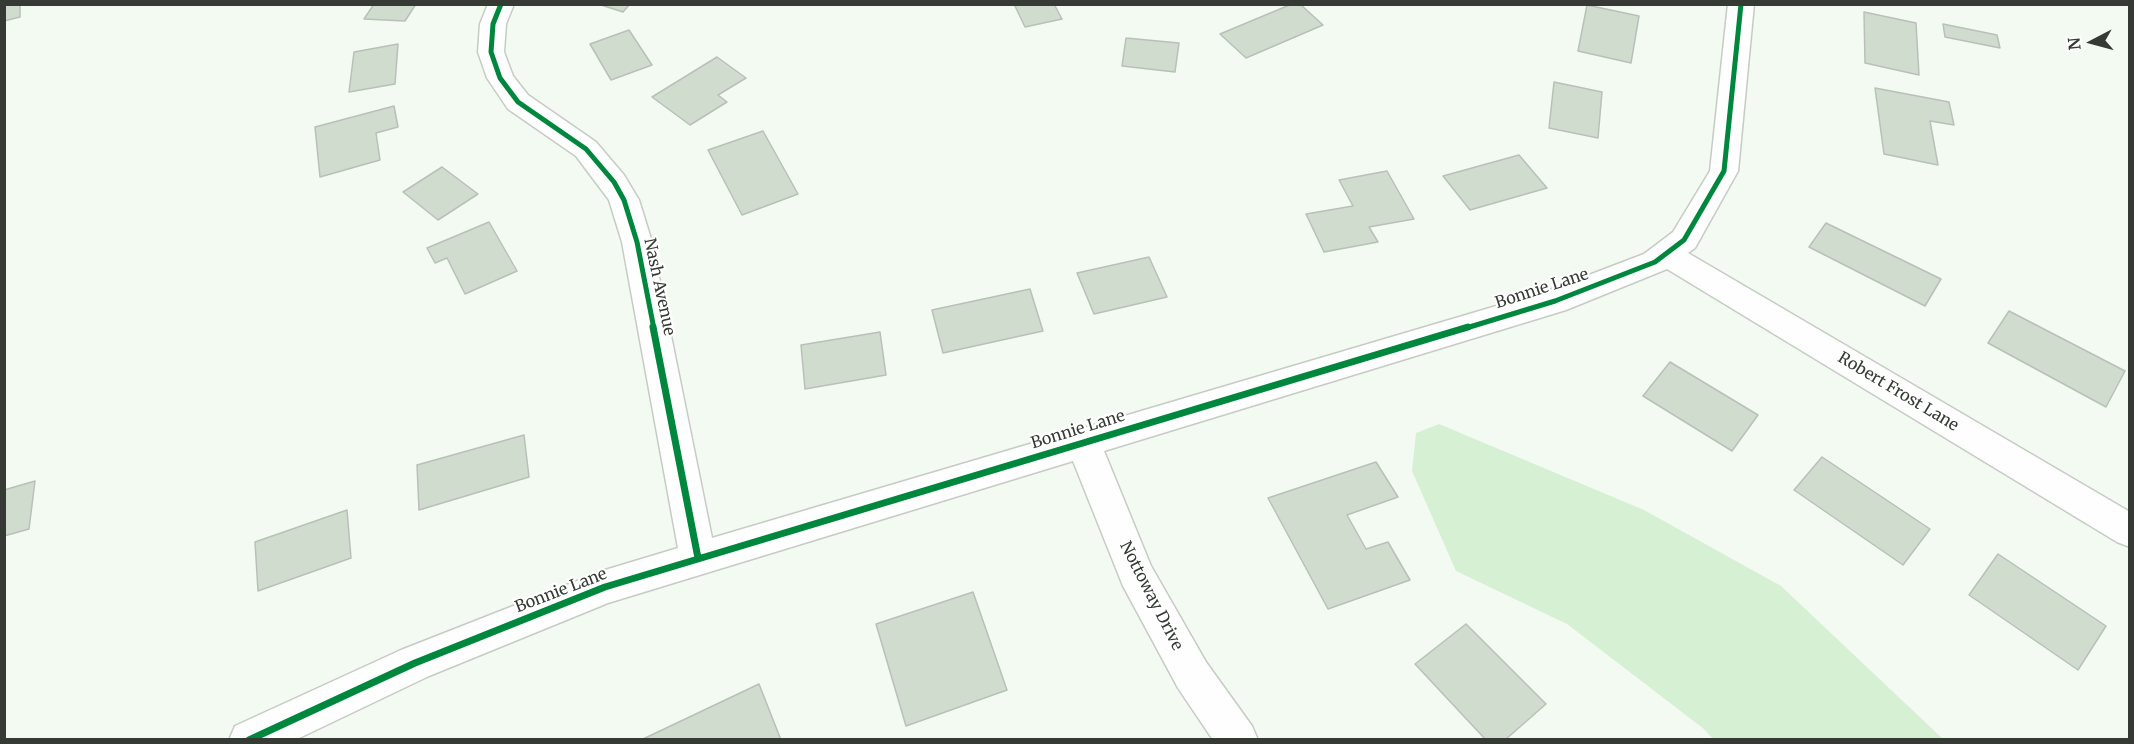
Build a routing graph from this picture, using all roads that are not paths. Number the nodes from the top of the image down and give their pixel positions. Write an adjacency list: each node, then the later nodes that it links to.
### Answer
1 (501, 4): 6 (street, Nash Avenue)
2 (1741, 4): 3 (street, Bonnie Lane)
3 (1666, 254): 4 (street, Bonnie Lane); 5 (street, Robert Frost Lane)
4 (1083, 443): 6 (street, Bonnie Lane); 8 (street, Nottoway Drive)
5 (2130, 531)
6 (698, 558): 7 (street, Bonnie Lane)
7 (249, 740)
8 (1238, 740)

